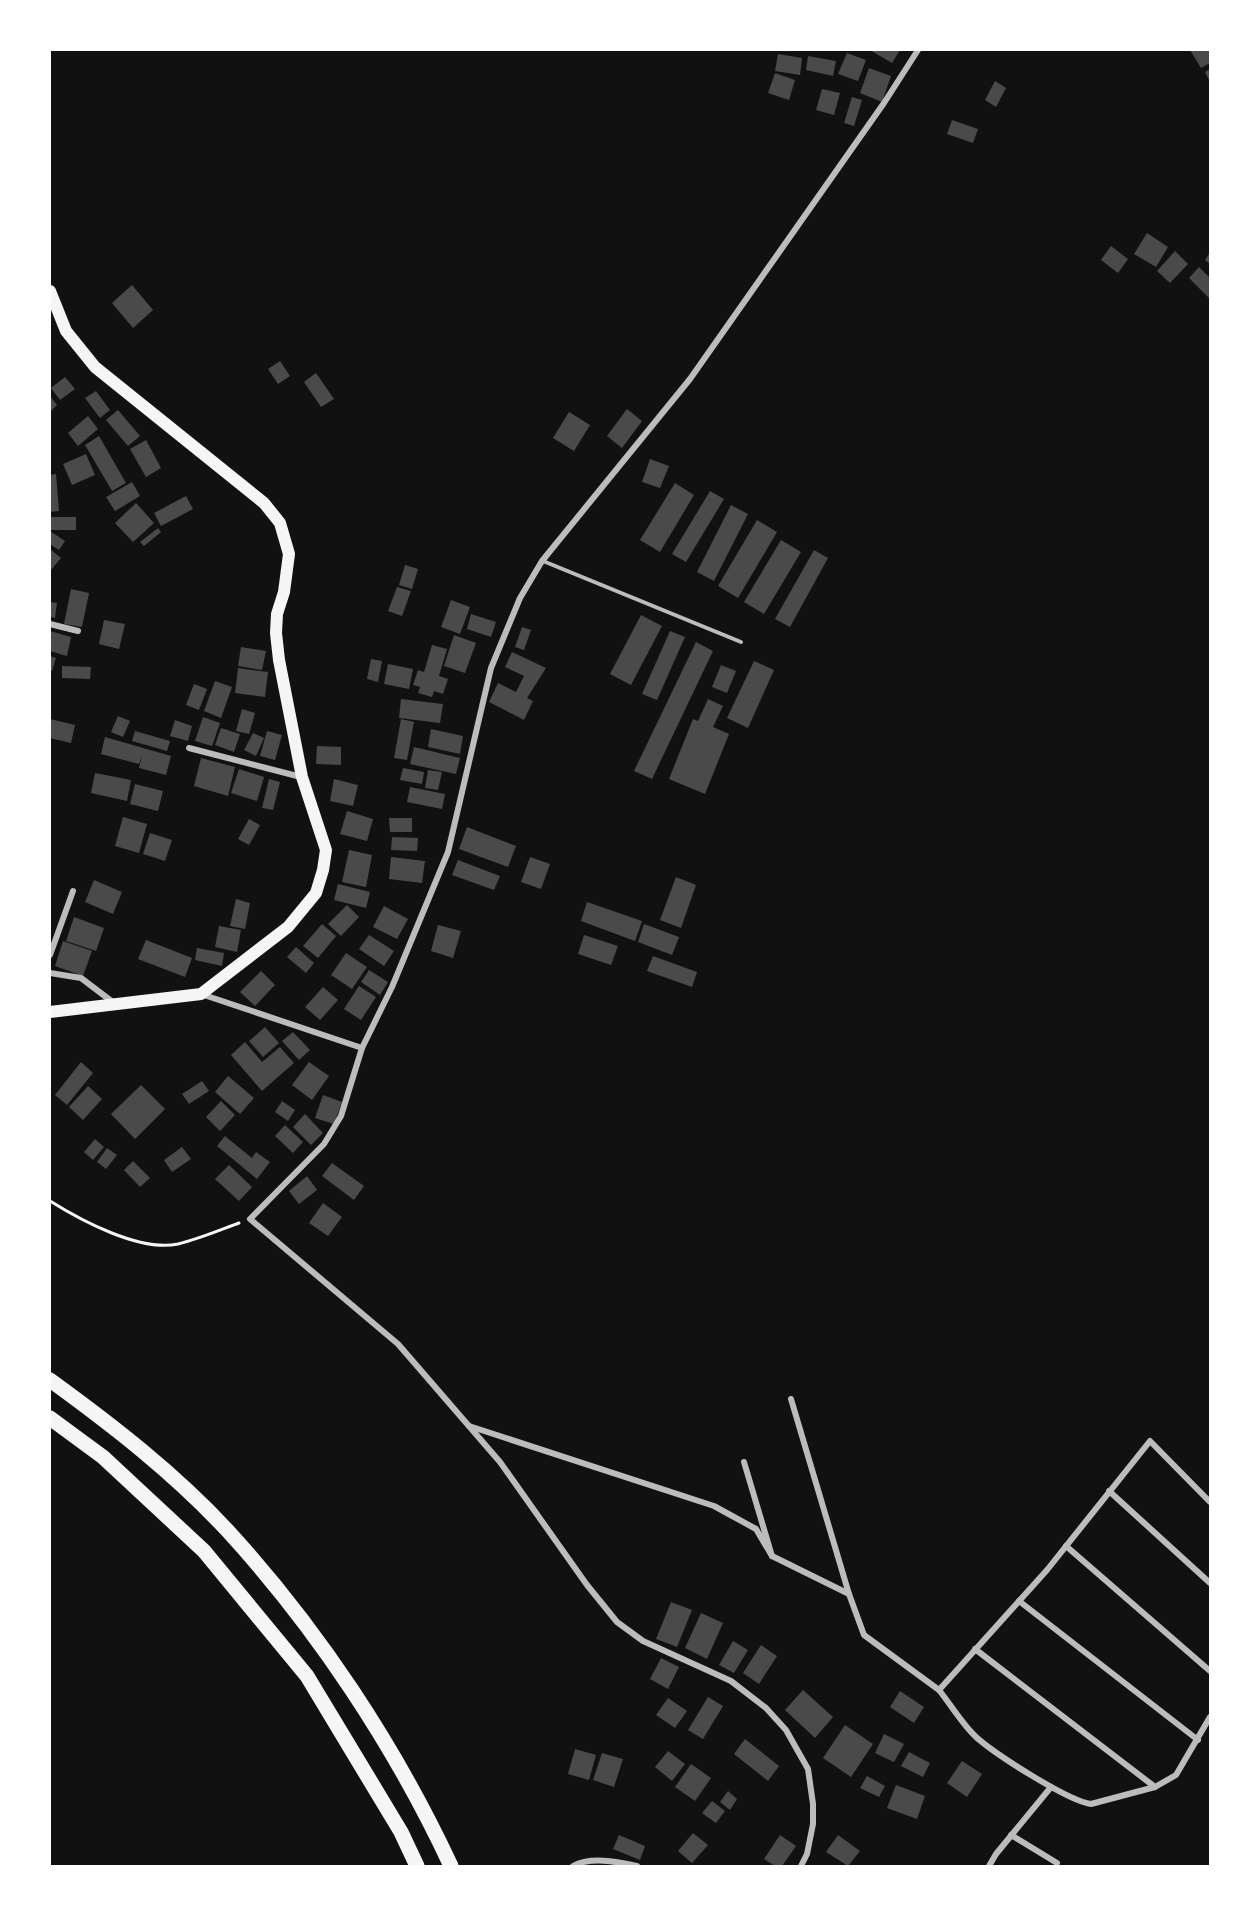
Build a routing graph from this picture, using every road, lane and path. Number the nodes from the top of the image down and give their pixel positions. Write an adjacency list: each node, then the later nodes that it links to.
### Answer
1 (918, 50): 3 (street)
2 (50, 291): 8 (main road)
3 (542, 561): 6 (lane); 15 (street)
4 (50, 624): 5 (street)
5 (78, 631)
6 (741, 642)
7 (189, 748): 8 (street)
8 (302, 777): 12 (main road)
9 (73, 891): 10 (street)
10 (50, 955)
11 (50, 972): 13 (street)
12 (201, 994): 13 (main road); 15 (street)
13 (115, 1004): 14 (main road)
14 (50, 1012)
15 (363, 1048): 17 (street)
16 (50, 1201): 17 (path)
17 (250, 1219): 21 (street)
18 (50, 1380): 40 (highway)
19 (791, 1399): 28 (street)
20 (50, 1418): 39 (highway)
21 (469, 1426): 26 (street); 43 (street)
22 (744, 1462): 26 (street)
23 (1109, 1491): 24 (street); 25 (street); 27 (street)
24 (1210, 1502)
25 (1066, 1546): 29 (street); 31 (street)
26 (771, 1556): 28 (street)
27 (1210, 1583)
28 (849, 1594): 32 (street)
29 (1019, 1601): 30 (street); 34 (street)
30 (975, 1649): 32 (street); 36 (street)
31 (1210, 1671)
32 (939, 1690): 35 (street)
33 (1210, 1717): 34 (street)
34 (1198, 1740): 36 (street)
35 (1051, 1786): 36 (street); 37 (street)
36 (1155, 1787)
37 (1011, 1835): 38 (street); 44 (street)
38 (1057, 1863)
39 (417, 1866)
40 (451, 1866)
41 (573, 1866): 42 (street)
42 (638, 1866)
43 (801, 1866)
44 (989, 1866)

